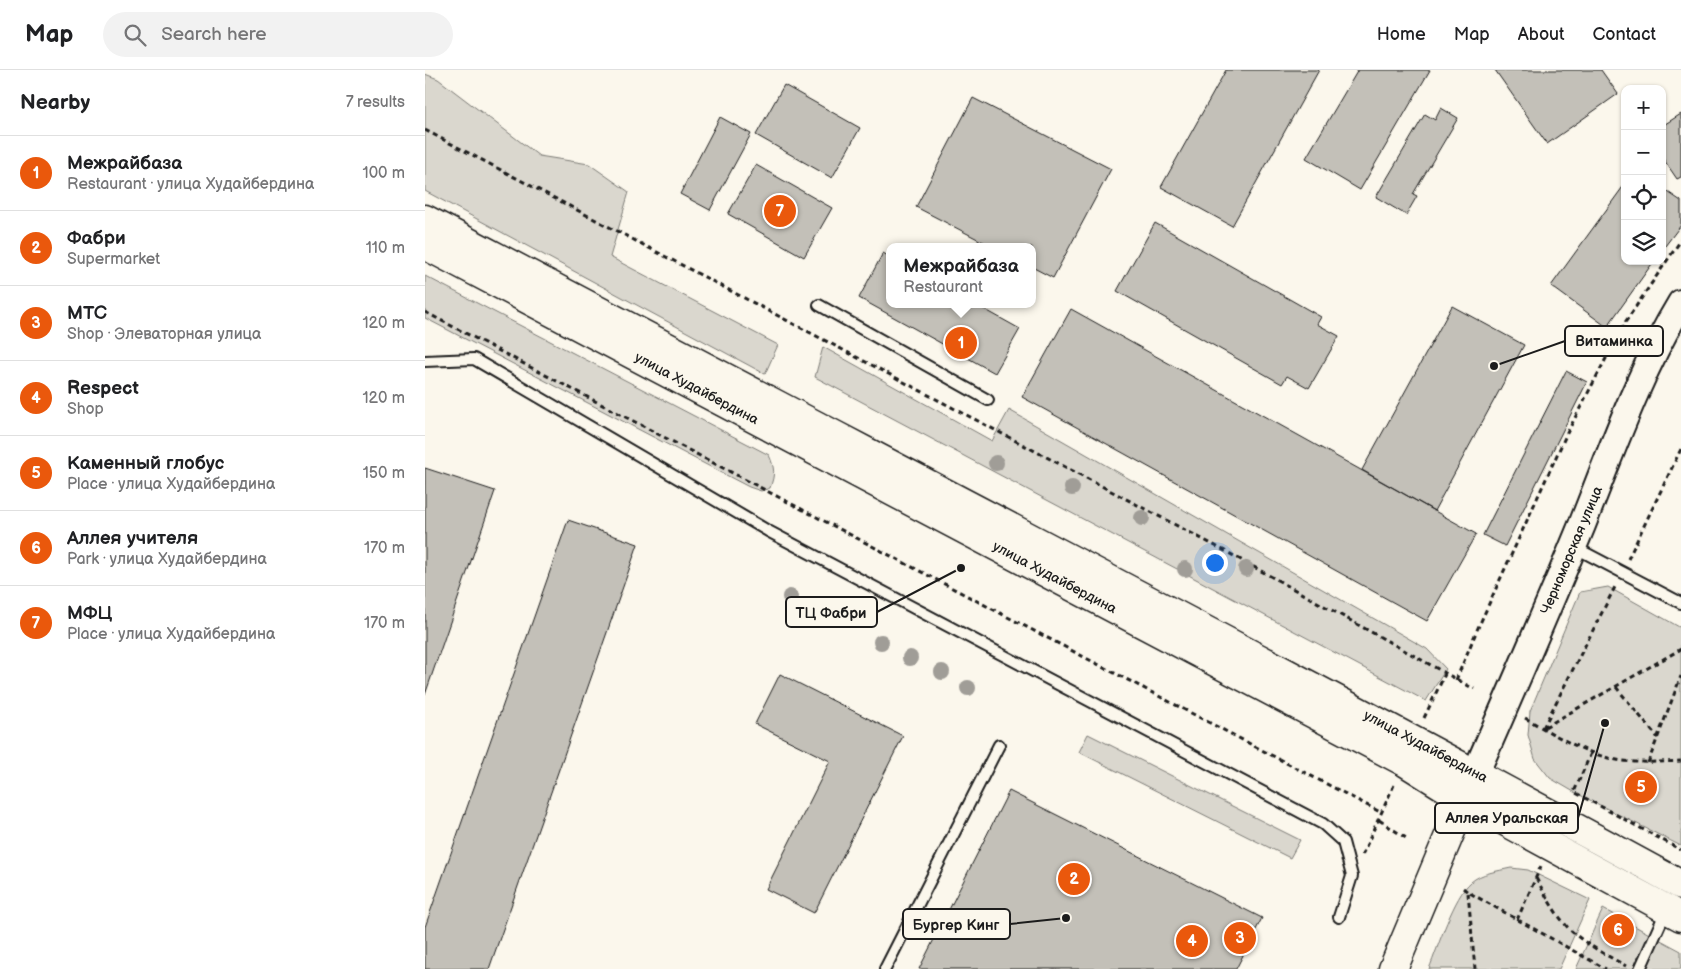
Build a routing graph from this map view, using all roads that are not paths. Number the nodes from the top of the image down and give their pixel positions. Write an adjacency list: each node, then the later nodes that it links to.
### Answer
1 (425, 219): 10 (main road, улица Худайбердина)
2 (425, 245): 11 (main road, улица Худайбердина)
3 (819, 305): 6 (lane)
4 (1677, 318): 7 (main road, Черноморская улица)
5 (425, 360): 14 (lane)
6 (988, 400)
7 (1573, 546): 8 (lane); 10 (main road, Черноморская улица)
8 (1681, 602)
9 (999, 745): 15 (lane)
10 (1476, 772): 11 (main road, Черноморская улица); 12 (main road, улица Худайбердина)
11 (1464, 798): 13 (main road, улица Худайбердина); 16 (main road, Черноморская улица)
12 (1681, 884)
13 (1674, 914): 17 (lane)
14 (1339, 917)
15 (885, 969)
16 (1393, 969)
17 (1640, 969)

